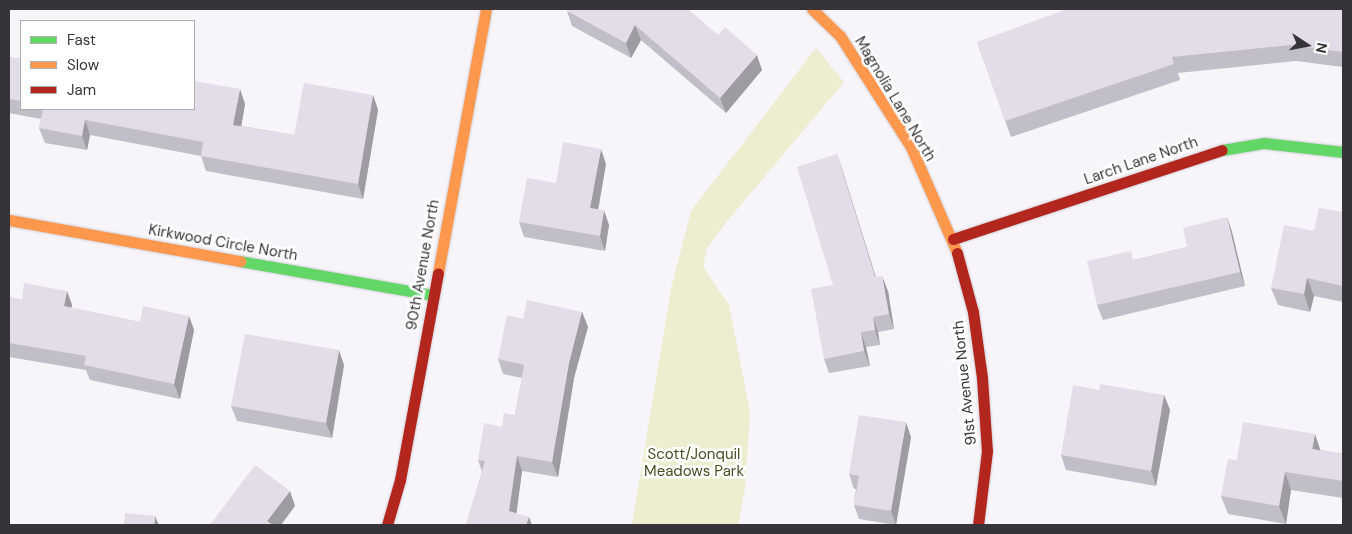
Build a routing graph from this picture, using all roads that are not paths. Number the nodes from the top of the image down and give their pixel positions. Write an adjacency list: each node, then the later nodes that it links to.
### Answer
1 (486, 9): 6 (street, 90th Avenue North)
2 (812, 9): 5 (street, Magnolia Lane North)
3 (1343, 152): 5 (street, Larch Lane North)
4 (9, 220): 6 (street, Kirkwood Circle North)
5 (953, 240): 8 (street, 91st Avenue North)
6 (432, 295): 7 (street, 90th Avenue North)
7 (387, 525)
8 (978, 525)

